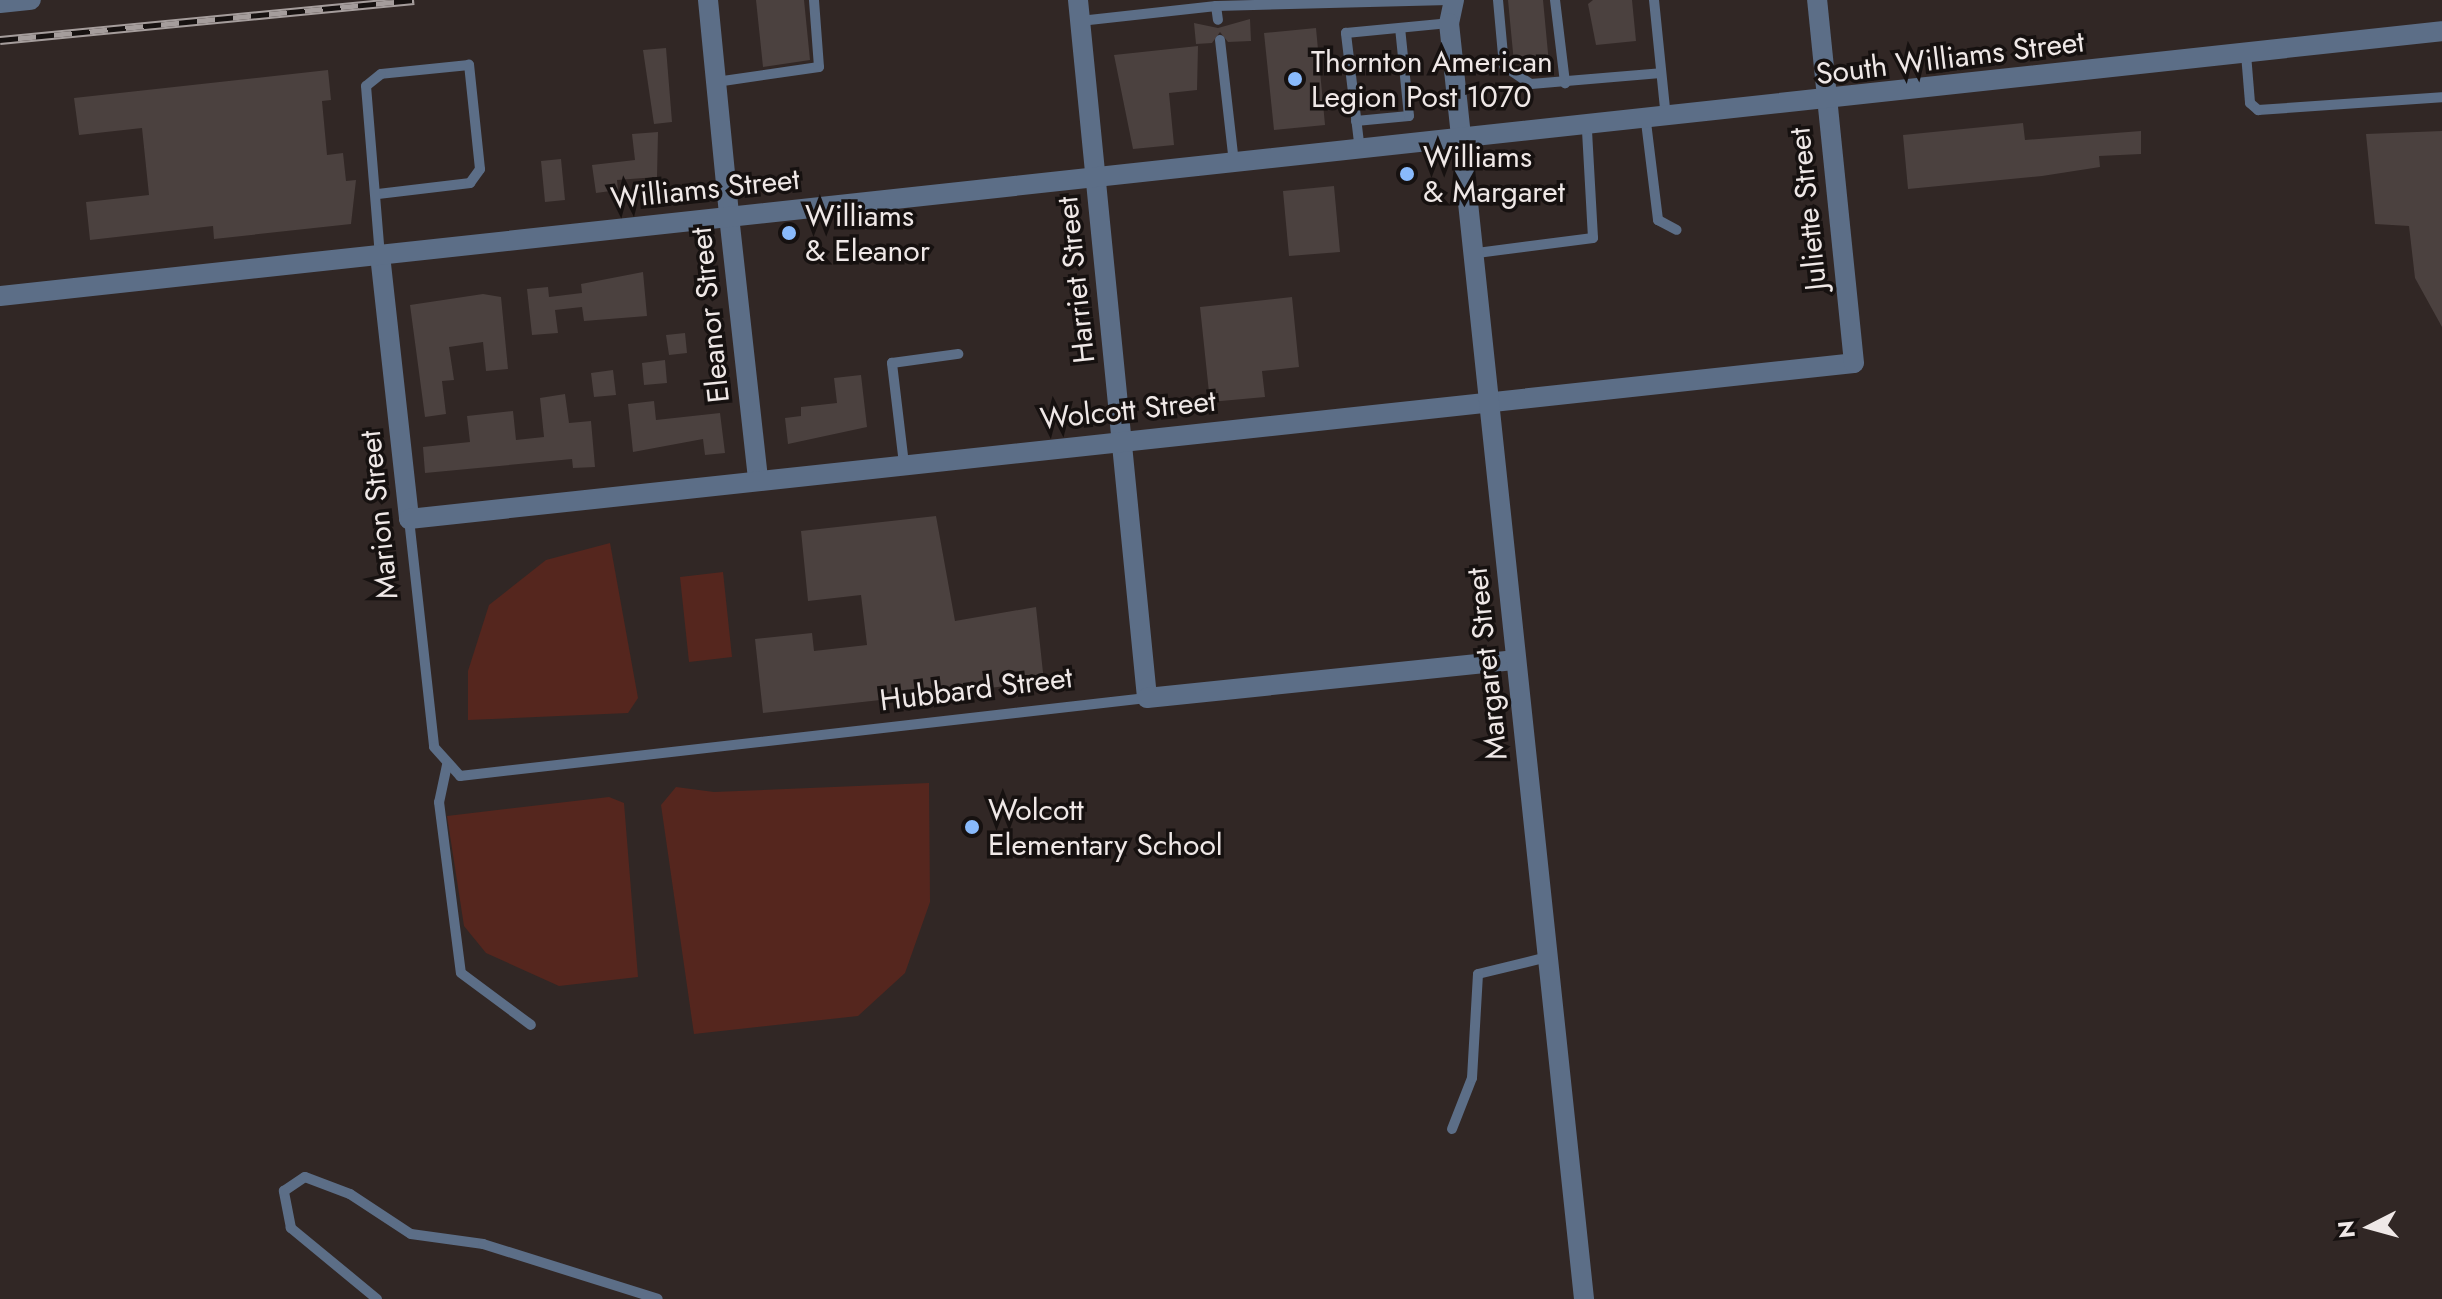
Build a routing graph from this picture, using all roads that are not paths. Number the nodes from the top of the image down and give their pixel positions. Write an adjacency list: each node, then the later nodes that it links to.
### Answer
1 (31, 0): 10 (street)
2 (708, 0): 20 (street, Eleanor Street)
3 (814, 0): 20 (lane)
4 (1078, 0): 13 (street, Harriet Street)
5 (1444, 0): 11 (lane); 14 (street, Margaret Street)
6 (1498, 0): 21 (lane)
7 (1555, 0): 21 (lane)
8 (1654, 0): 19 (lane)
9 (1817, 0): 23 (street, Juliette Street)
10 (0, 3)
11 (1216, 6): 12 (lane); 13 (lane)
12 (1218, 20)
13 (1080, 21): 30 (street, Harriet Street)
14 (1449, 23): 15 (lane); 27 (street, Margaret Street)
15 (1400, 28): 24 (lane); 24 (lane)
16 (2442, 31): 18 (street, South Williams Street)
17 (1220, 40): 29 (lane)
18 (2246, 54): 22 (lane); 23 (street, South Williams Street)
19 (1661, 73): 21 (lane); 25 (lane)
20 (716, 82): 32 (street, Eleanor Street)
21 (1565, 83)
22 (2442, 97)
23 (1827, 104): 25 (street, South Williams Street); 38 (street, Juliette Street)
24 (1356, 121): 28 (lane)
25 (1656, 121): 26 (street, South Williams Street); 33 (lane)
26 (1587, 129): 27 (street, South Williams Street); 34 (lane)
27 (1465, 141): 28 (street, Williams Street); 34 (street, Margaret Street)
28 (1360, 152): 29 (street, Williams Street)
29 (1234, 165): 30 (street, Williams Street)
30 (1096, 179): 32 (street, Williams Street); 40 (street, Harriet Street)
31 (378, 194): 31 (lane); 35 (lane)
32 (729, 216): 35 (street, Williams Street); 42 (street, Eleanor Street)
33 (1677, 230)
34 (1477, 253): 39 (street, Margaret Street)
35 (380, 255): 36 (street, Williams Street); 43 (street, Marion Street)
36 (0, 296)
37 (958, 354): 41 (lane)
38 (1854, 363): 39 (street, Wolcott Street)
39 (1492, 402): 40 (street, Wolcott Street); 44 (street, Margaret Street)
40 (1121, 441): 41 (street, Wolcott Street); 45 (street, Harriet Street)
41 (904, 464): 42 (street, Wolcott Street)
42 (758, 480): 43 (street, Wolcott Street)
43 (409, 519): 46 (lane, Marion Street)
44 (1516, 660): 45 (street, Hubbard Street); 47 (street, Margaret Street)
45 (1147, 698): 46 (lane, Hubbard Street)
46 (447, 765): 48 (lane)
47 (1548, 957): 49 (lane); 52 (street, Margaret Street)
48 (531, 1025)
49 (1452, 1129)
50 (377, 1299): 51 (lane)
51 (658, 1299)
52 (1584, 1299)

